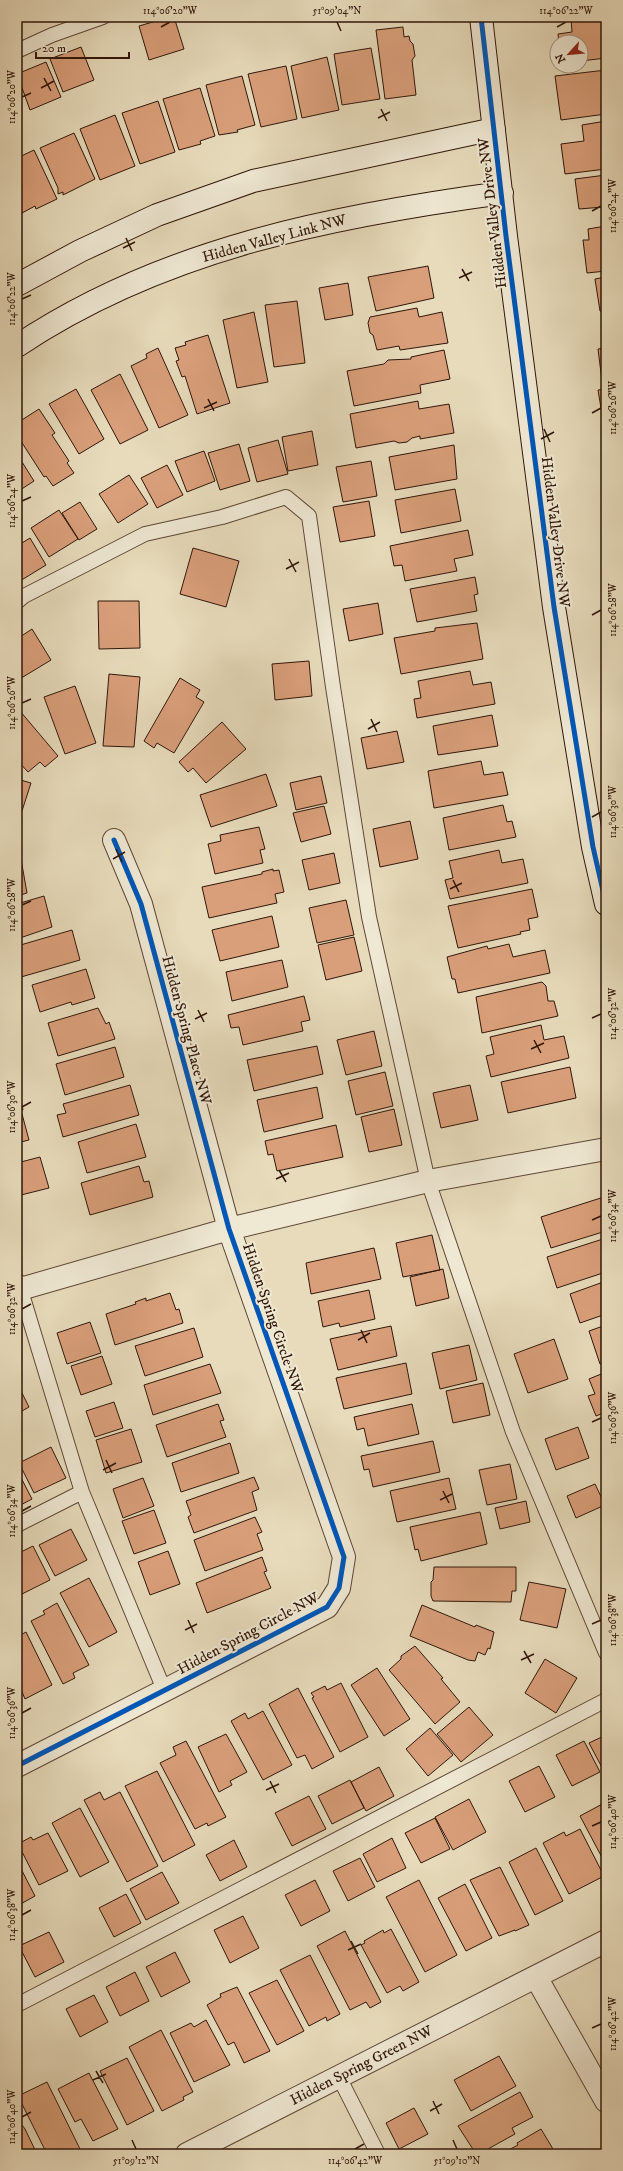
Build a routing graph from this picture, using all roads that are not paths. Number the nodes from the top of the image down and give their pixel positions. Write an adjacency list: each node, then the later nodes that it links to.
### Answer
1 (103, 17): 3 (lane)
2 (481, 17): 4 (street, Hidden Valley Drive NW)
3 (17, 51)
4 (494, 129): 5 (street, Hidden Valley Drive NW); 6 (street)
5 (502, 193): 7 (street, Hidden Valley Link NW); 10 (street, Hidden Valley Drive NW)
6 (17, 285)
7 (17, 346)
8 (17, 602): 12 (lane)
9 (114, 840): 13 (street, Hidden Spring Place NW)
10 (606, 904)
11 (606, 1149): 12 (street, Hidden Spring Circle NW)
12 (428, 1181): 13 (street, Hidden Spring Circle NW); 17 (lane)
13 (229, 1229): 14 (street, Hidden Spring Circle NW); 18 (street, Hidden Spring Circle NW)
14 (18, 1286): 15 (lane)
15 (82, 1492): 16 (lane); 18 (lane)
16 (17, 1525)
17 (606, 1653)
18 (165, 1692): 20 (street, Hidden Spring Circle NW)
19 (606, 1700): 23 (lane)
20 (17, 1766)
21 (606, 1941): 22 (street, Hidden Spring Green NW)
22 (536, 1977): 24 (street, Hidden Spring Green NW); 25 (street)
23 (17, 2005)
24 (339, 2077): 26 (street, Hidden Spring Green NW); 27 (lane)
25 (606, 2100)
26 (187, 2154)
27 (378, 2154)

